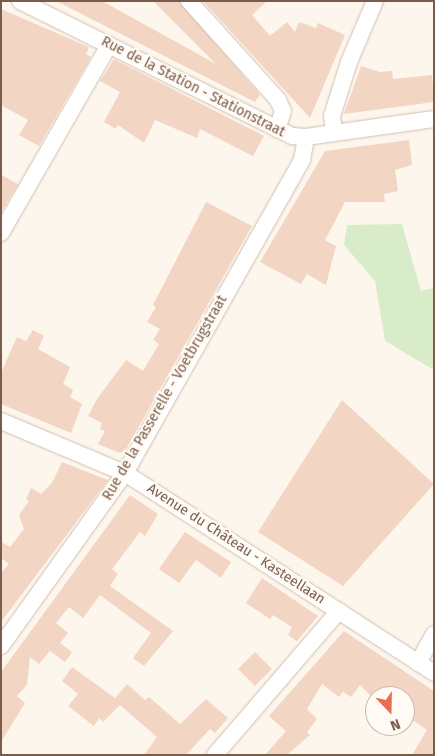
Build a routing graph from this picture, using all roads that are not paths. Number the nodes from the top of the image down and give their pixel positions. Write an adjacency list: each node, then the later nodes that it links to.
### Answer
1 (20, 1): 4 (street, Rue de la Station - Stationstraat)
2 (189, 1): 6 (street)
3 (375, 1): 7 (street)
4 (109, 45): 6 (street, Rue de la Station - Stationstraat); 9 (street)
5 (434, 119): 7 (street, Rue de la Station - Stationstraat)
6 (277, 129): 8 (street, Rue de la Station - Stationstraat)
7 (334, 132): 8 (street, Rue de la Station - Stationstraat)
8 (306, 138): 11 (street, Rue de la Passerelle - Voetbrugstraat)
9 (1, 233)
10 (1, 421): 11 (street, Avenue du Château - Kasteellaan)
11 (125, 473): 12 (street, Avenue du Château - Kasteellaan); 14 (street, Rue de la Passerelle - Voetbrugstraat)
12 (339, 611): 15 (street, Avenue du Château - Kasteellaan); 17 (street)
13 (434, 634): 15 (street)
14 (1, 646)
15 (418, 663): 16 (street, Avenue du Château - Kasteellaan)
16 (434, 673)
17 (215, 755)

